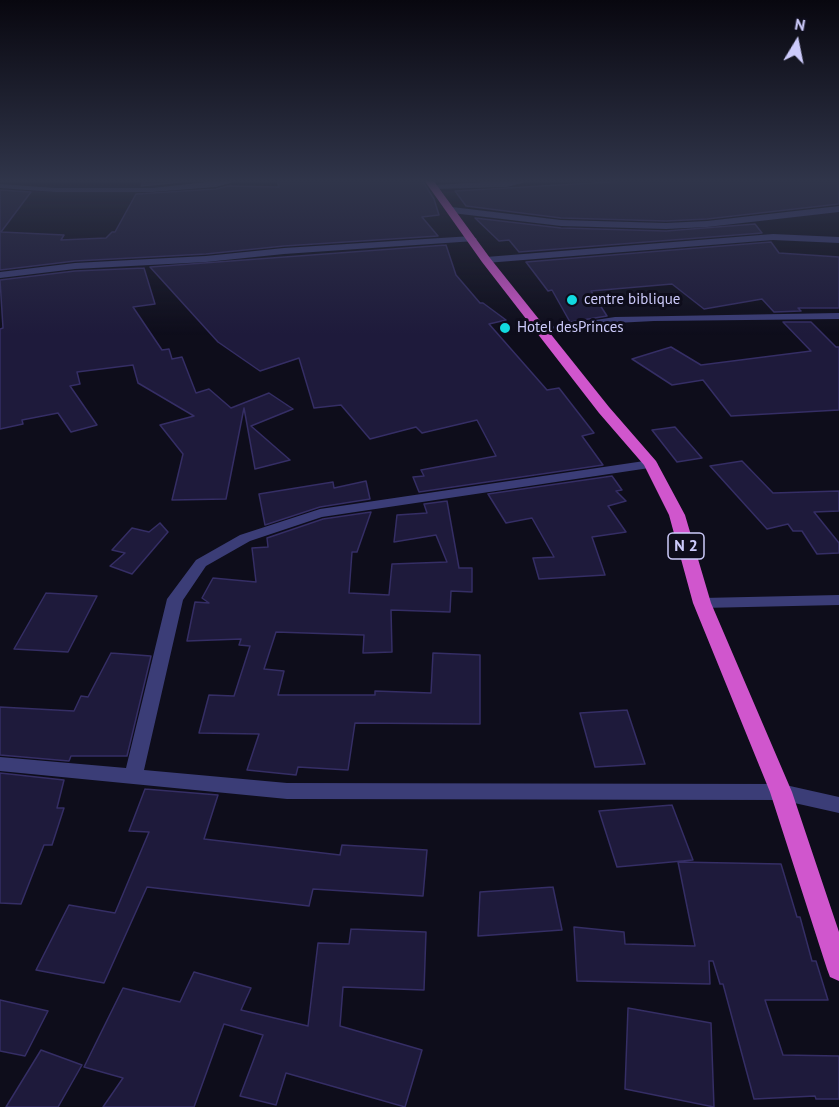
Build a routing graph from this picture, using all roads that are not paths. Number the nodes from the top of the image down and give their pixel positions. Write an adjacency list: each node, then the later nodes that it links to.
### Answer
1 (467, 232): 2 (highway, N 2)
2 (472, 239): 4 (highway, N 2); 5 (street)
3 (839, 240): 4 (street)
4 (486, 260): 7 (highway, N 2)
5 (0, 275)
6 (839, 316): 7 (street)
7 (543, 331): 8 (highway, N 2)
8 (651, 464): 10 (highway, N 2); 12 (street)
9 (839, 600): 10 (street)
10 (702, 603): 13 (highway, N 2)
11 (0, 764): 12 (street)
12 (133, 777): 13 (street)
13 (781, 792): 14 (street); 15 (highway, N 2)
14 (839, 805)
15 (839, 969)

